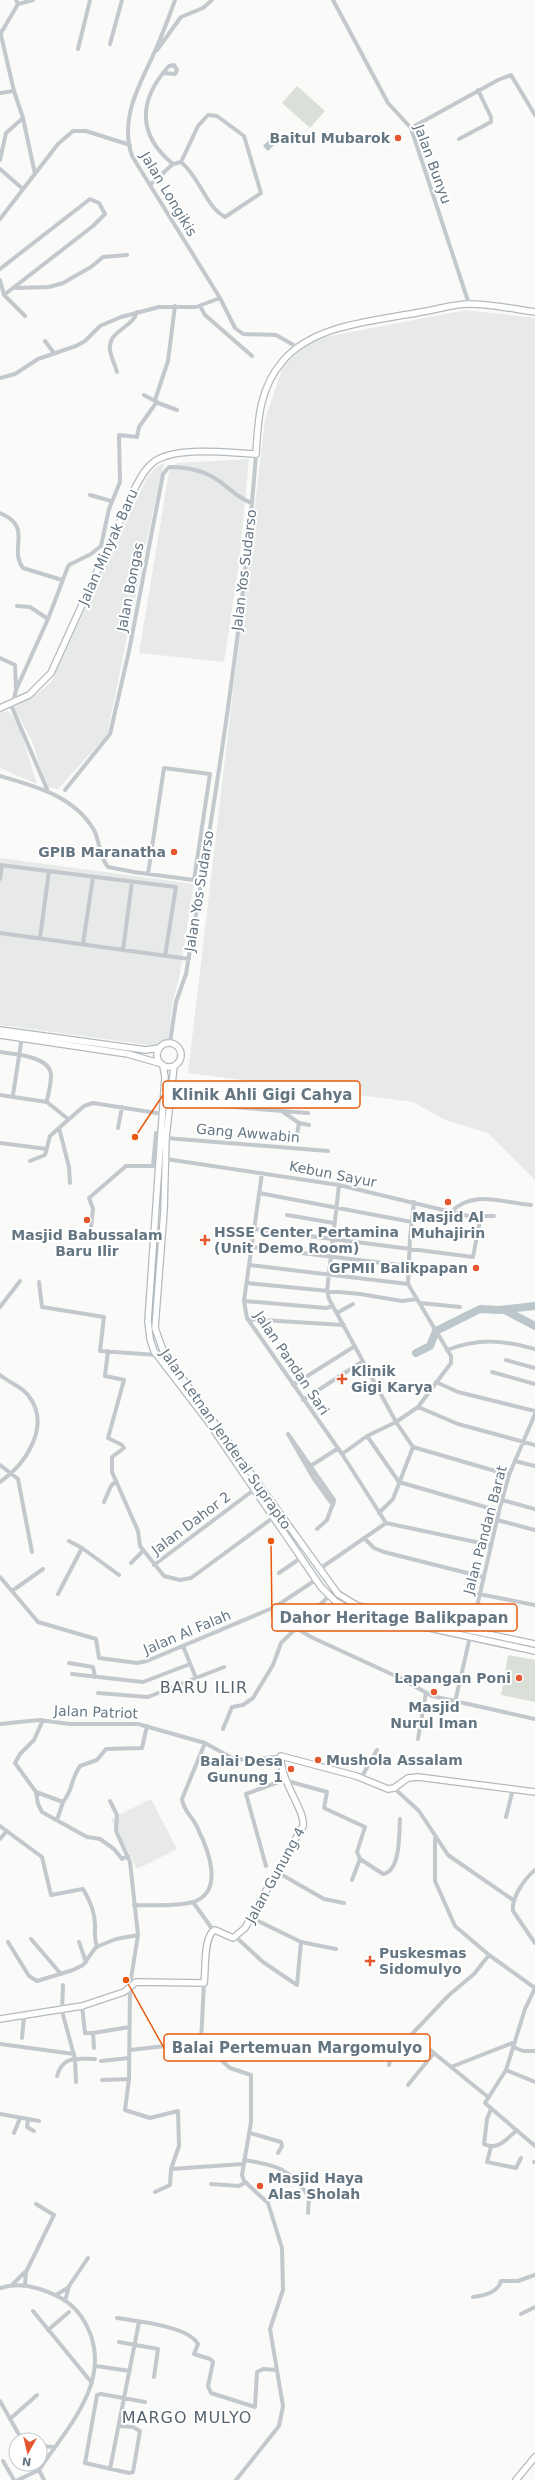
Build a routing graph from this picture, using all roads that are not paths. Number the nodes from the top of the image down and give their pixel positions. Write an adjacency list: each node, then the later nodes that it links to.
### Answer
1 (33, 0): 7 (street)
2 (90, 0): 10 (street)
3 (122, 0): 9 (street)
4 (175, 0): 11 (street, Jalan Longikis)
5 (212, 0): 11 (street)
6 (333, 0): 18 (street, Jalan Bunyu)
7 (17, 2): 8 (street)
8 (1, 32): 14 (street)
9 (110, 44)
10 (78, 49)
11 (155, 51): 20 (street, Jalan Longikis)
12 (163, 73): 23 (street)
13 (478, 90): 16 (street); 18 (street); 19 (street)
14 (14, 91): 15 (street); 17 (street)
15 (0, 93)
16 (535, 116)
17 (23, 118): 21 (street); 25 (street)
18 (411, 128): 35 (street, Jalan Bunyu)
19 (459, 139)
20 (130, 145): 25 (street); 26 (street, Jalan Longikis)
21 (0, 160)
22 (181, 162): 22 (street); 23 (street)
23 (173, 164): 26 (street)
24 (0, 169): 27 (street)
25 (35, 174): 27 (street)
26 (151, 184): 34 (street, Jalan Longikis)
27 (23, 189): 28 (street)
28 (0, 219)
29 (127, 255): 32 (street)
30 (0, 269): 32 (street)
31 (0, 280): 33 (street)
32 (16, 288): 33 (street)
33 (4, 295): 40 (street)
34 (220, 298): 37 (street); 42 (street, Jalan Longikis)
35 (469, 304): 39 (main road, Jalan Yos Sudarso); 42 (main road, Jalan Yos Sudarso)
36 (175, 306): 37 (street); 38 (street); 48 (street)
37 (200, 306): 44 (street)
38 (137, 312): 43 (street); 45 (street)
39 (535, 312)
40 (25, 316)
41 (45, 341): 43 (street)
42 (297, 347): 50 (main road, Jalan Yos Sudarso)
43 (54, 353): 46 (street)
44 (252, 356)
45 (117, 372)
46 (0, 378)
47 (144, 395): 48 (street)
48 (156, 402): 49 (street); 52 (street)
49 (177, 410)
50 (256, 454): 53 (street, Jalan Yos Sudarso); 60 (main road, Jalan Minyak Baru)
51 (90, 495): 52 (street)
52 (111, 501): 55 (street)
53 (252, 502): 64 (street, Jalan Bongas); 71 (street, Jalan Yos Sudarso)
54 (0, 513): 55 (street)
55 (62, 580): 57 (street)
56 (17, 606): 57 (street)
57 (48, 619): 59 (street)
58 (0, 658): 59 (street)
59 (16, 690): 60 (street)
60 (12, 704): 61 (main road, Jalan Minyak Baru); 63 (street)
61 (0, 708)
62 (0, 776): 63 (street)
63 (46, 789): 67 (street)
64 (65, 790)
65 (1, 865): 66 (street); 69 (street)
66 (50, 871): 68 (street); 74 (street)
67 (148, 874): 70 (street); 70 (street)
68 (93, 877): 72 (street); 75 (street)
69 (0, 879)
70 (194, 880): 71 (street)
71 (201, 881): 78 (street, Jalan Yos Sudarso)
72 (132, 882): 76 (street); 77 (street)
73 (0, 932): 74 (street)
74 (40, 938): 75 (street)
75 (83, 944): 76 (street)
76 (123, 950): 77 (street)
77 (165, 956): 78 (street)
78 (189, 959): 81 (street, Jalan Yos Sudarso)
79 (3, 1033): 80 (main road)
80 (22, 1036): 82 (main road); 84 (street); 85 (main road)
81 (170, 1043): 82 (main road); 86 (main road)
82 (159, 1048): 85 (main road)
83 (0, 1052): 84 (street)
84 (20, 1054): 88 (street); 89 (street)
85 (161, 1064): 86 (main road); 94 (main road, Jalan Letnan Jenderal Suprapto)
86 (174, 1066): 90 (main road, Jalan Letnan Jenderal Suprapto)
87 (0, 1095): 95 (street)
88 (13, 1095)
89 (47, 1100)
90 (170, 1102): 92 (street); 102 (main road, Jalan Letnan Jenderal Suprapto)
91 (122, 1107): 94 (street); 95 (street); 99 (street)
92 (281, 1111): 93 (street); 96 (street)
93 (308, 1113)
94 (163, 1114): 100 (main road, Jalan Letnan Jenderal Suprapto)
95 (68, 1119): 98 (street)
96 (300, 1123): 97 (street); 101 (street)
97 (309, 1125)
98 (59, 1128): 104 (street); 109 (street)
99 (118, 1128)
100 (162, 1133): 121 (street); 135 (main road, Jalan Letnan Jenderal Suprapto)
101 (297, 1135)
102 (166, 1138): 105 (street, Gang Awwabin); 106 (main road, Jalan Letnan Jenderal Suprapto)
103 (0, 1143): 104 (street)
104 (47, 1149): 107 (street)
105 (328, 1151)
106 (166, 1159): 108 (street, Kebun Sayur); 136 (main road, Jalan Letnan Jenderal Suprapto)
107 (30, 1161)
108 (262, 1173): 110 (street, Kebun Sayur); 111 (street, Jalan Pandan Sari)
109 (70, 1184)
110 (338, 1185): 112 (street, Kebun Sayur); 114 (street)
111 (259, 1193): 114 (street); 122 (street, Jalan Pandan Sari)
112 (414, 1202): 115 (street, Kebun Sayur); 119 (street)
113 (531, 1204): 115 (street)
114 (336, 1208): 119 (street); 120 (street)
115 (451, 1212): 117 (street, Kebun Sayur)
116 (287, 1215): 120 (street)
117 (481, 1215): 118 (street, Kebun Sayur); 125 (street)
118 (494, 1216)
119 (412, 1222): 125 (street)
120 (334, 1223): 123 (street)
121 (91, 1227)
122 (254, 1230): 123 (street); 124 (street, Jalan Pandan Sari)
123 (332, 1239): 125 (street); 126 (street)
124 (252, 1247): 126 (street); 127 (street, Jalan Pandan Sari)
125 (409, 1249): 128 (street)
126 (330, 1257): 128 (street); 129 (street)
127 (249, 1265): 129 (street); 132 (street, Jalan Pandan Sari)
128 (408, 1266): 133 (street)
129 (329, 1273): 133 (street); 134 (street)
130 (20, 1281): 143 (street)
131 (39, 1282): 150 (street)
132 (247, 1283): 134 (street); 138 (street, Jalan Pandan Sari)
133 (408, 1284): 137 (street)
134 (327, 1291): 137 (street); 141 (street)
135 (149, 1292): 136 (main road); 151 (main road, Jalan Letnan Jenderal Suprapto)
136 (156, 1294): 168 (main road, Jalan Letnan Jenderal Suprapto)
137 (417, 1299): 139 (street)
138 (244, 1301): 141 (street); 145 (street, Jalan Pandan Sari)
139 (420, 1303): 142 (street); 148 (street)
140 (353, 1304): 144 (street)
141 (333, 1306): 144 (street)
142 (460, 1307)
143 (0, 1308)
144 (337, 1313): 146 (street)
145 (247, 1319): 146 (street); 159 (street, Jalan Pandan Sari)
146 (344, 1326): 147 (street)
147 (355, 1346): 153 (street); 159 (street)
148 (447, 1350): 149 (street); 157 (street)
149 (535, 1350)
150 (108, 1351): 151 (street); 180 (street, Jalan Dahor 2)
151 (157, 1355): 168 (main road, Jalan Letnan Jenderal Suprapto)
152 (506, 1360): 154 (street)
153 (363, 1361): 160 (street); 164 (street)
154 (535, 1368)
155 (492, 1372): 158 (street)
156 (0, 1375): 178 (street)
157 (436, 1382): 161 (street); 162 (street)
158 (535, 1384)
159 (292, 1385): 160 (street, Jalan Pandan Sari)
160 (303, 1400): 172 (street, Jalan Pandan Sari)
161 (418, 1407): 164 (street); 169 (street)
162 (535, 1411)
163 (535, 1414): 165 (street, Jalan Pandan Barat)
164 (396, 1422): 167 (street); 171 (street)
165 (529, 1427): 166 (street); 169 (street, Jalan Pandan Barat)
166 (535, 1429)
167 (367, 1436): 173 (street); 182 (street)
168 (223, 1440): 183 (main road, Jalan Letnan Jenderal Suprapto); 204 (main road, Jalan Letnan Jenderal Suprapto)
169 (524, 1440): 170 (street); 174 (street, Jalan Pandan Barat)
170 (535, 1445)
171 (413, 1447): 179 (street); 182 (street)
172 (337, 1449): 173 (street, Jalan Pandan Sari); 177 (street)
173 (342, 1454): 188 (street, Jalan Pandan Sari)
174 (515, 1461): 176 (street); 179 (street, Jalan Pandan Barat)
175 (0, 1464): 178 (street)
176 (535, 1466)
177 (309, 1467): 177 (street); 192 (street)
178 (11, 1475): 181 (street); 199 (street)
179 (509, 1475): 184 (street, Jalan Pandan Barat)
180 (116, 1481): 185 (street); 198 (street, Jalan Dahor 2)
181 (0, 1482)
182 (400, 1482): 187 (street); 188 (street)
183 (255, 1489): 189 (main road, Jalan Letnan Jenderal Suprapto); 202 (street, Jalan Dahor 2)
184 (502, 1500): 186 (street); 187 (street, Jalan Pandan Barat)
185 (104, 1502)
186 (535, 1508)
187 (499, 1511): 190 (street, Jalan Pandan Barat)
188 (379, 1512): 191 (street, Jalan Pandan Sari)
189 (275, 1517): 200 (main road, Jalan Letnan Jenderal Suprapto); 202 (street)
190 (497, 1520): 193 (street); 196 (street, Jalan Pandan Barat)
191 (386, 1523): 194 (street); 196 (street)
192 (317, 1529)
193 (535, 1530)
194 (364, 1538): 204 (street); 208 (street)
195 (69, 1541): 197 (street)
196 (490, 1545): 208 (street, Jalan Pandan Barat)
197 (82, 1548): 206 (street); 211 (street)
198 (143, 1551): 201 (street); 202 (street, Jalan Dahor 2)
199 (32, 1552)
200 (302, 1557): 205 (street); 209 (main road, Jalan Letnan Jenderal Suprapto)
201 (131, 1563)
202 (154, 1565)
203 (43, 1569): 210 (street)
204 (318, 1570): 217 (main road, Jalan Letnan Jenderal Suprapto)
205 (279, 1573)
206 (119, 1575)
207 (0, 1577): 210 (street, Jalan Al Falah)
208 (483, 1577): 212 (street, Jalan Pandan Barat)
209 (317, 1579): 213 (main road, Jalan Letnan Jenderal Suprapto); 215 (street, Jalan Al Falah)
210 (12, 1591): 219 (street, Jalan Al Falah)
211 (58, 1594)
212 (479, 1594): 214 (street); 217 (street, Jalan Pandan Barat)
213 (329, 1596): 216 (street); 217 (main road, Jalan Letnan Jenderal Suprapto)
214 (535, 1605)
215 (275, 1607): 216 (street); 219 (street, Jalan Al Falah)
216 (296, 1628): 228 (street); 234 (street)
217 (470, 1634): 218 (main road, Jalan Letnan Jenderal Suprapto); 220 (main road); 229 (street, Jalan Pandan Barat)
218 (535, 1644)
219 (183, 1646): 222 (street)
220 (535, 1651)
221 (69, 1663): 225 (street)
222 (190, 1664): 225 (street); 226 (street)
223 (224, 1667): 226 (street)
224 (72, 1674): 225 (street)
225 (95, 1677)
226 (196, 1678): 227 (street)
227 (98, 1693)
228 (426, 1693): 229 (street); 235 (street)
229 (455, 1702): 230 (street)
230 (535, 1719)
231 (43, 1720): 232 (street, Jalan Patriot); 233 (street, Jalan Patriot); 243 (street)
232 (0, 1724)
233 (147, 1726): 236 (street, Jalan Patriot); 246 (street)
234 (223, 1729)
235 (418, 1739)
236 (205, 1743): 238 (street, Jalan Patriot); 261 (street)
237 (377, 1750): 239 (street)
238 (281, 1756): 239 (main road); 240 (main road, Jalan Gunung 4)
239 (361, 1778): 241 (main road)
240 (284, 1780): 255 (street); 256 (street); 258 (main road, Jalan Gunung 4)
241 (394, 1788): 242 (main road); 252 (street)
242 (512, 1789): 244 (main road); 247 (street)
243 (36, 1792): 246 (street); 249 (street)
244 (535, 1792)
245 (110, 1801): 254 (street)
246 (63, 1802): 249 (street)
247 (506, 1817)
248 (400, 1819): 255 (street)
249 (57, 1820): 254 (street)
250 (0, 1826): 251 (street)
251 (6, 1832): 253 (street); 273 (street)
252 (435, 1837): 260 (street); 275 (street)
253 (0, 1839)
254 (128, 1856): 263 (street)
255 (360, 1859): 259 (street)
256 (266, 1866)
257 (535, 1870): 260 (street)
258 (277, 1872): 262 (street); 264 (main road, Jalan Gunung 4)
259 (352, 1880)
260 (513, 1900): 272 (street)
261 (193, 1902): 263 (street); 265 (street)
262 (344, 1903)
263 (134, 1905): 266 (street)
264 (252, 1918): 267 (main road, Jalan Gunung 4); 271 (street)
265 (214, 1930): 267 (main road, Jalan Gunung 4); 278 (main road)
266 (138, 1935): 273 (street); 280 (street)
267 (236, 1937): 271 (street)
268 (31, 1939): 277 (street)
269 (8, 1942): 277 (street)
270 (79, 1942): 276 (street)
271 (301, 1942): 274 (street)
272 (535, 1943)
273 (98, 1947): 276 (street)
274 (336, 1949)
275 (489, 1955): 281 (street); 288 (street)
276 (86, 1962): 277 (street)
277 (61, 1974)
278 (204, 1983): 280 (main road); 290 (street)
279 (63, 1985): 283 (street)
280 (130, 1985): 282 (main road); 286 (street)
281 (535, 1988): 292 (street)
282 (82, 2006): 283 (main road); 287 (street)
283 (62, 2011): 284 (main road); 297 (street)
284 (24, 2017): 285 (main road); 289 (street)
285 (0, 2019)
286 (130, 2027): 287 (street); 294 (street)
287 (93, 2033): 293 (street)
288 (412, 2035): 296 (street); 302 (street)
289 (22, 2038)
290 (201, 2042): 294 (street); 320 (street)
291 (0, 2044): 297 (street)
292 (514, 2044): 295 (street); 303 (street); 304 (street)
293 (94, 2048)
294 (130, 2050): 298 (street)
295 (535, 2051)
296 (434, 2053): 303 (street); 310 (street)
297 (74, 2054): 299 (street)
298 (129, 2058): 301 (street); 306 (street)
299 (75, 2059): 300 (street); 305 (street); 308 (street)
300 (95, 2059)
301 (101, 2061)
302 (389, 2065)
303 (452, 2066): 311 (street)
304 (506, 2070): 309 (street); 311 (street)
305 (57, 2076)
306 (129, 2079): 307 (street); 326 (street)
307 (102, 2080)
308 (76, 2082)
309 (535, 2082)
310 (408, 2085)
311 (488, 2097): 312 (street)
312 (491, 2109): 318 (street); 322 (street)
313 (0, 2114): 314 (street)
314 (20, 2118): 315 (street); 319 (street)
315 (28, 2120): 316 (street); 317 (street)
316 (39, 2121)
317 (34, 2131)
318 (516, 2131): 321 (street); 322 (street)
319 (14, 2133)
320 (250, 2133): 323 (street); 325 (street)
321 (535, 2146)
322 (491, 2147): 324 (street)
323 (278, 2153)
324 (521, 2158)
325 (243, 2162): 326 (street); 327 (street); 331 (street)
326 (170, 2169): 329 (street)
327 (246, 2182): 328 (street); 352 (street)
328 (211, 2184)
329 (155, 2192)
330 (36, 2204): 333 (street)
331 (308, 2213)
332 (88, 2258): 337 (street)
333 (26, 2272): 335 (street); 336 (street)
334 (535, 2275): 340 (street)
335 (12, 2285): 336 (street); 338 (street)
336 (25, 2285): 339 (street)
337 (69, 2286): 339 (street); 341 (street)
338 (0, 2288)
339 (56, 2295): 341 (street)
340 (473, 2297)
341 (65, 2301): 351 (street)
342 (535, 2307): 345 (street)
343 (33, 2312): 348 (street)
344 (69, 2312): 348 (street)
345 (521, 2314)
346 (117, 2318): 347 (street)
347 (139, 2322): 350 (street); 352 (street)
348 (48, 2330): 355 (street)
349 (119, 2342): 350 (street)
350 (136, 2344): 353 (street); 354 (street)
351 (96, 2366): 353 (street); 355 (street)
352 (277, 2370): 372 (street)
353 (130, 2371): 357 (street)
354 (154, 2377)
355 (92, 2383): 364 (street)
356 (37, 2396): 360 (street)
357 (124, 2398): 359 (street); 361 (street); 368 (street)
358 (0, 2401): 360 (street)
359 (144, 2402)
360 (10, 2419): 362 (street)
361 (119, 2426): 368 (street); 368 (street)
362 (17, 2432)
363 (48, 2447): 364 (street)
364 (54, 2447): 365 (street)
365 (48, 2456)
366 (535, 2456): 373 (main road)
367 (3, 2461): 370 (street)
368 (110, 2469)
369 (35, 2472): 371 (street)
370 (14, 2480)
371 (18, 2480)
372 (236, 2480)
373 (516, 2480)

